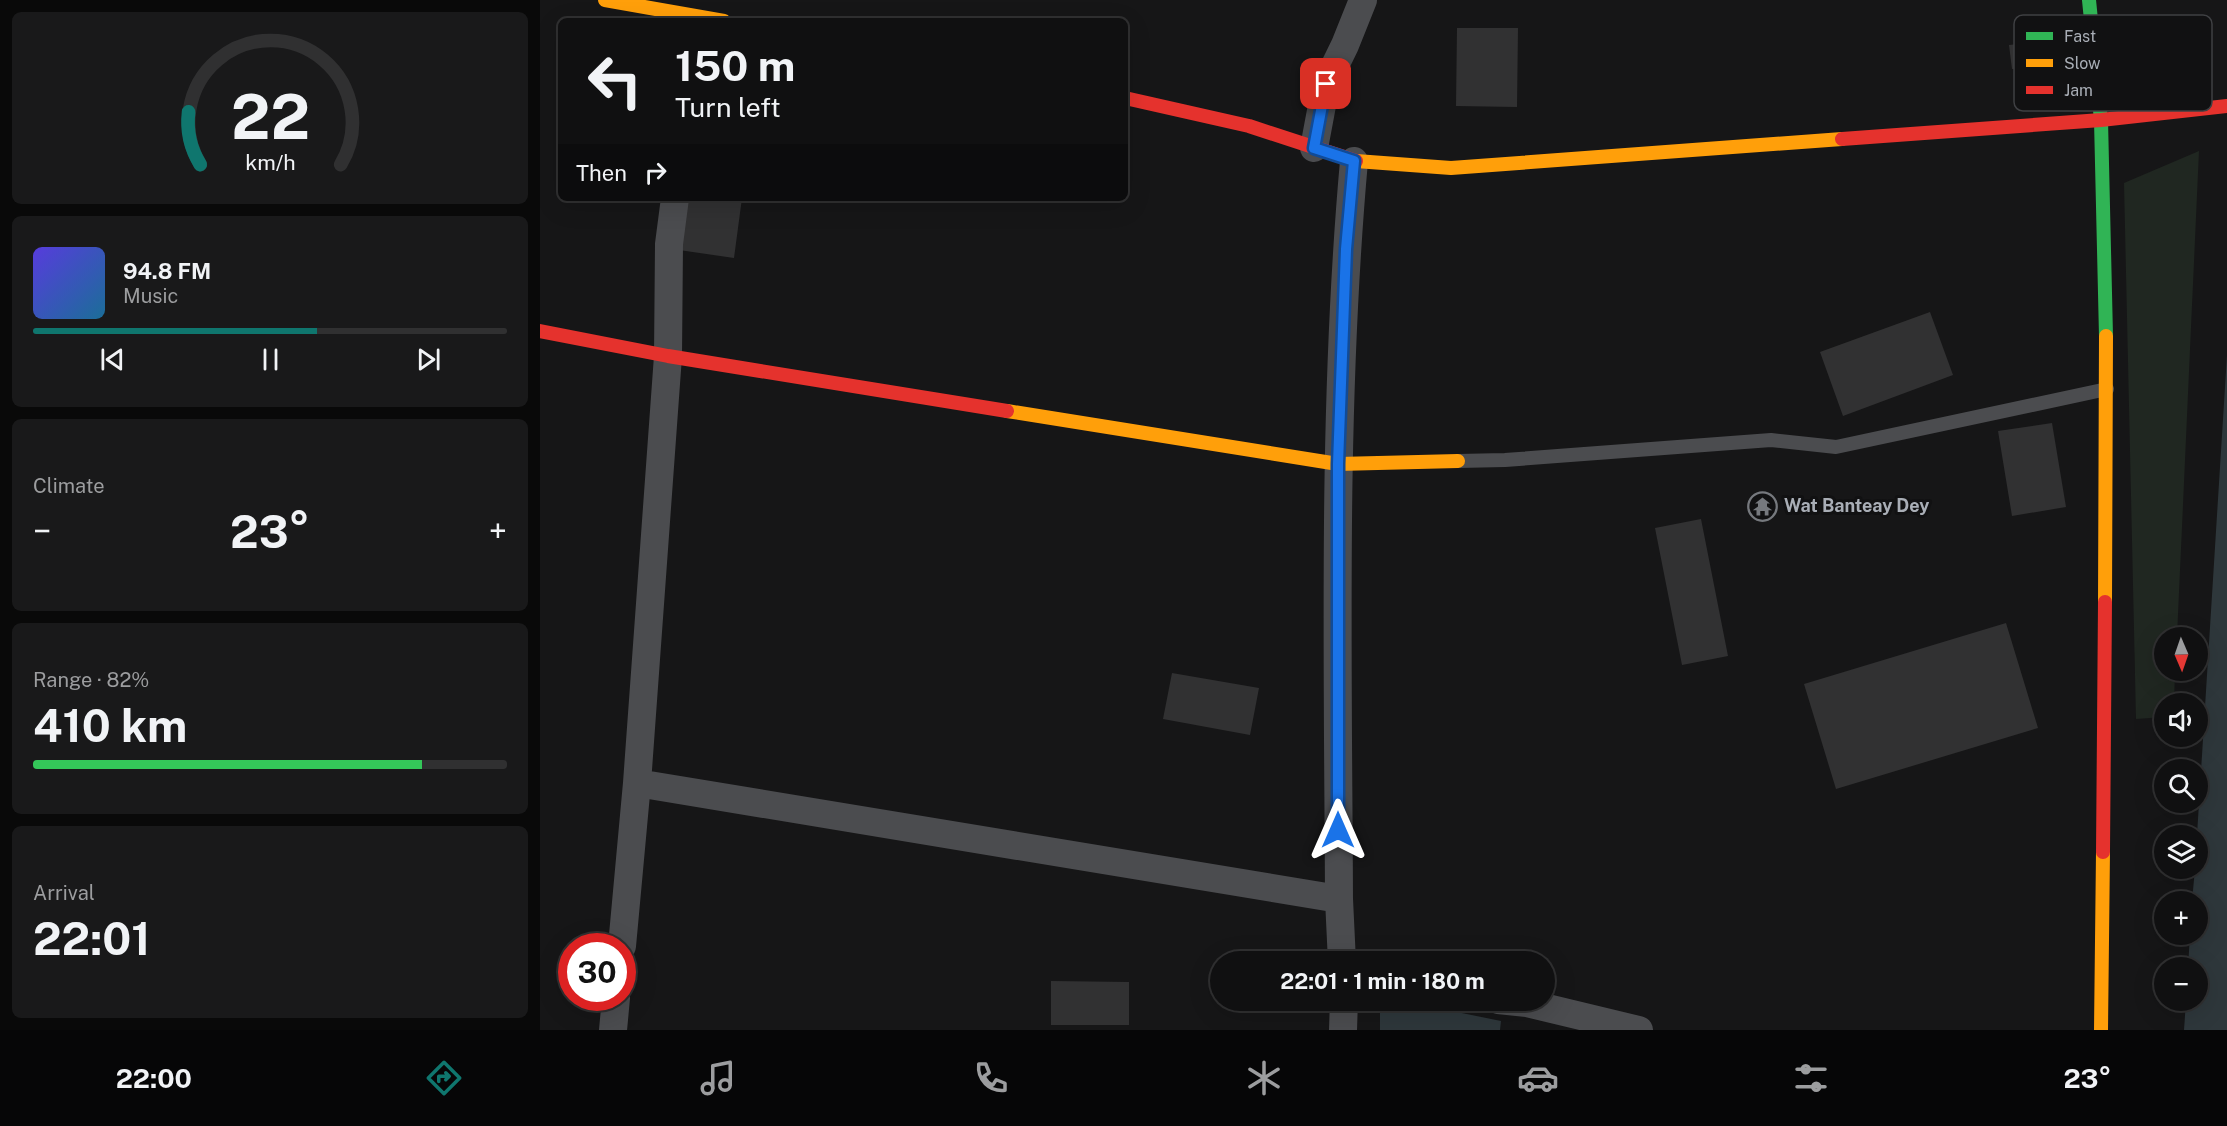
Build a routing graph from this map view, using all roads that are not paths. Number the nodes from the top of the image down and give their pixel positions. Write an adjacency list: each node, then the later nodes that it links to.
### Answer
1 (605, 0): 5 (street)
2 (1363, 0): 12 (street)
3 (2089, 0): 4 (street)
4 (2090, 15)
5 (698, 18)
6 (1128, 99): 12 (street)
7 (2227, 106): 8 (street)
8 (2212, 108)
9 (2100, 111): 11 (street)
10 (2184, 111): 11 (street)
11 (2101, 120): 13 (street); 17 (street)
12 (1314, 148): 13 (street)
13 (1354, 161): 19 (street)
14 (675, 201): 16 (street)
15 (540, 331): 16 (street)
16 (668, 356): 19 (street); 20 (street)
17 (2107, 389): 18 (lane); 30 (street)
18 (1458, 461): 19 (street)
19 (1338, 464): 21 (street)
20 (637, 783): 21 (street); 22 (street)
21 (1339, 899): 23 (street)
22 (623, 933)
23 (1341, 951)
24 (1555, 1010): 29 (street)
25 (615, 1011): 27 (street)
26 (1344, 1011): 28 (street)
27 (613, 1030)
28 (1343, 1030)
29 (1639, 1030)
30 (2102, 1030)

